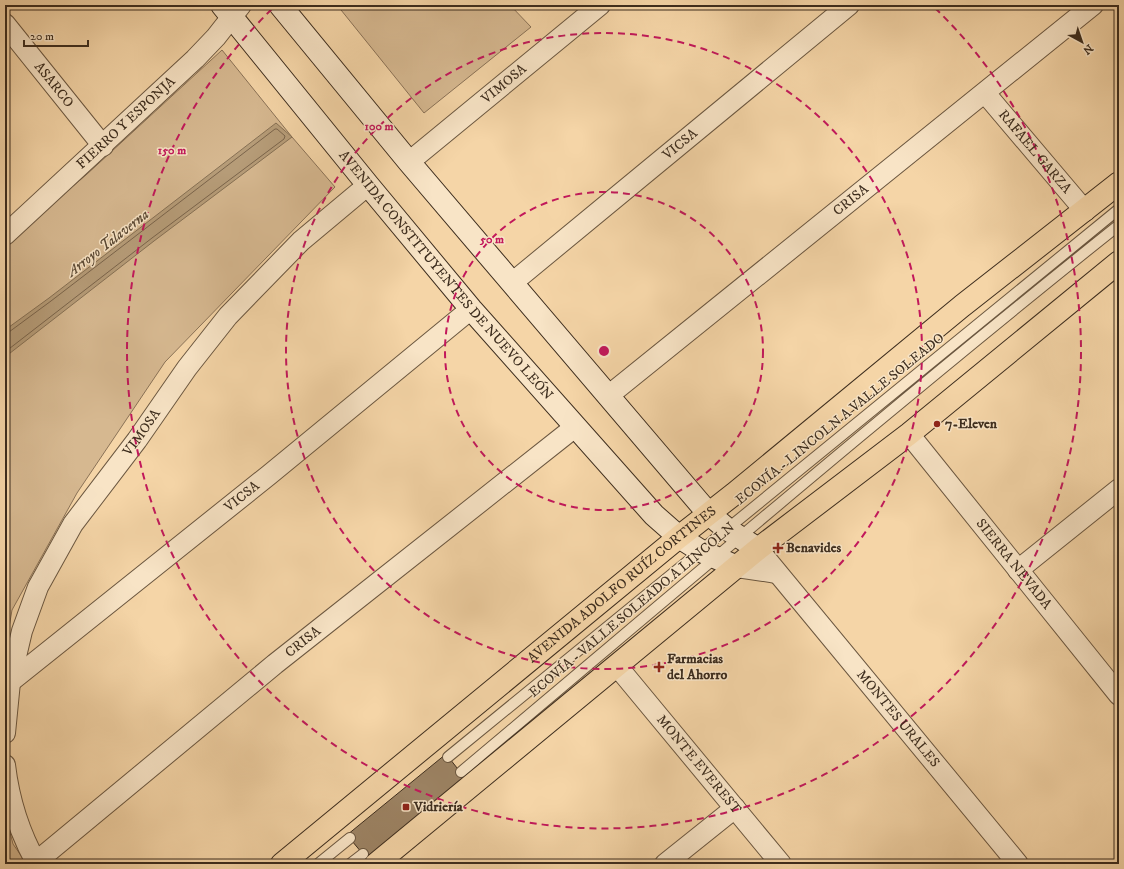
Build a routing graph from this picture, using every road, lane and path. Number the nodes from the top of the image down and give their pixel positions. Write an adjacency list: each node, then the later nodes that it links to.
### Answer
1 (280, 5): 9 (main road)
2 (600, 5): 9 (street, VIMOSA)
3 (849, 5): 17 (street, VICSA)
4 (1093, 5): 7 (street, CRISA)
5 (232, 9): 8 (street, FIERRO Y ESPONJA); 11 (main road, AVENIDA CONSTITUYENTES DE NUEVO LEÓN)
6 (5, 24): 8 (street, ASARCO)
7 (985, 93): 13 (street, RAFAEL GARZA); 19 (street, CRISA)
8 (103, 146): 15 (street, FIERRO Y ESPONJA)
9 (409, 162): 17 (main road)
10 (1119, 183): 13 (main road, AVENIDA ADOLFO RUÍZ CORTINES)
11 (368, 185): 18 (main road, AVENIDA CONSTITUYENTES DE NUEVO LEÓN); 32 (street, VIMOSA)
12 (1119, 209): 24 (lane, ECOVÍA - LINCOLN A VALLE SOLEADO)
13 (1085, 211): 23 (main road, AVENIDA ADOLFO RUÍZ CORTINES)
14 (1119, 225): 24 (lane, ECOVÍA - VALLE SOLEADO A LINCOLN)
15 (5, 236)
16 (1119, 262): 21 (main road)
17 (512, 283): 19 (main road)
18 (471, 309): 20 (main road, AVENIDA CONSTITUYENTES DE NUEVO LEÓN); 32 (street, VICSA)
19 (608, 396): 23 (main road)
20 (574, 427): 25 (main road, AVENIDA CONSTITUYENTES DE NUEVO LEÓN); 41 (street, CRISA)
21 (909, 434): 26 (main road); 29 (street, SIERRA NEVADA)
22 (1119, 489): 29 (street)
23 (708, 514): 24 (main road); 25 (main road, AVENIDA ADOLFO RUÍZ CORTINES)
24 (734, 533): 26 (main road); 27 (lane, ECOVÍA - VALLE SOLEADO A LINCOLN); 27 (lane, ECOVÍA - LINCOLN A VALLE SOLEADO)
25 (679, 537): 27 (main road, AVENIDA CONSTITUYENTES DE NUEVO LEÓN); 42 (main road, AVENIDA ADOLFO RUÍZ CORTINES)
26 (758, 549): 28 (main road); 30 (street, MONTES URALES)
27 (709, 554): 28 (main road, AVENIDA CONSTITUYENTES DE NUEVO LEÓN); 35 (lane, ECOVÍA - LINCOLN A VALLE SOLEADO); 37 (lane, ECOVÍA - VALLE SOLEADO A LINCOLN)
28 (737, 567): 30 (street); 31 (main road)
29 (1018, 570): 33 (street, SIERRA NEVADA)
30 (777, 573): 47 (street, MONTES URALES)
31 (617, 666): 38 (street, MONTE EVEREST); 40 (main road)
32 (10, 682): 34 (street, VIMOSA)
33 (1119, 695)
34 (5, 733)
35 (448, 757)
36 (5, 764): 41 (street)
37 (461, 772)
38 (735, 808): 45 (street); 46 (street, MONTE EVEREST)
39 (350, 838): 43 (lane)
40 (370, 859): 44 (lane)
41 (37, 863)
42 (282, 864)
43 (318, 864)
44 (350, 864)
45 (665, 864)
46 (781, 864)
47 (1018, 864)

